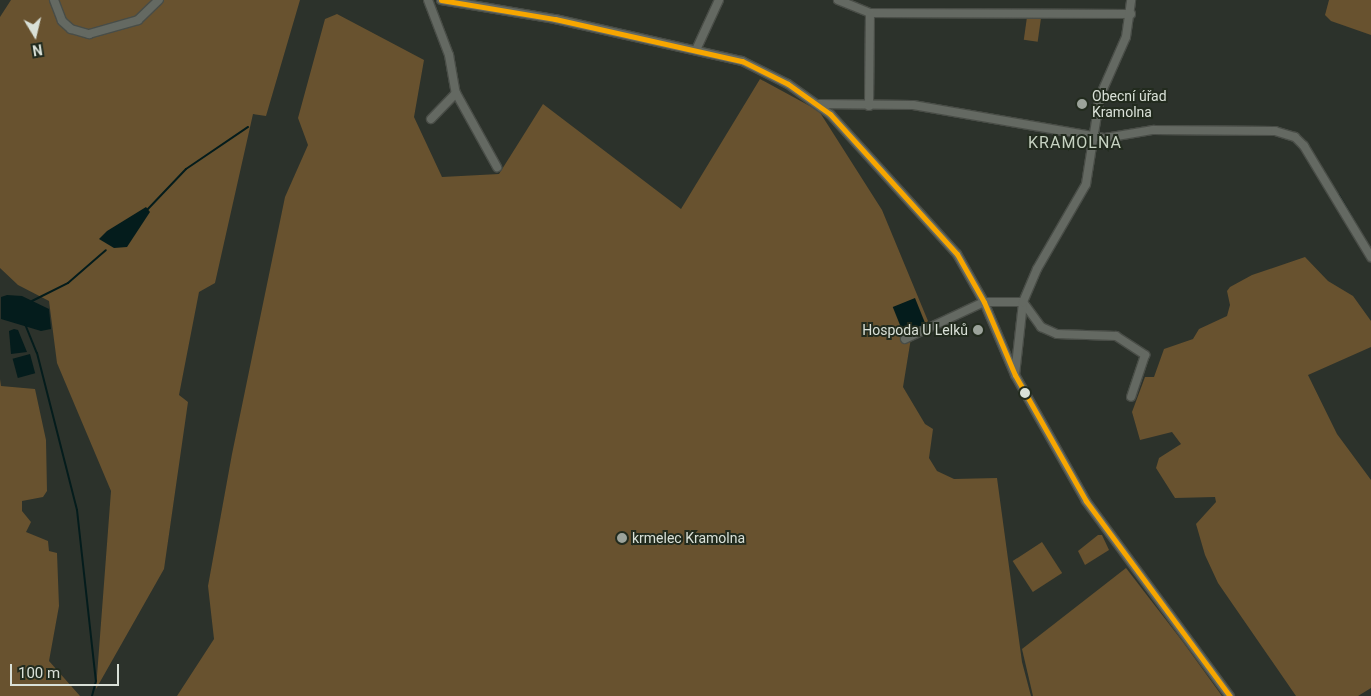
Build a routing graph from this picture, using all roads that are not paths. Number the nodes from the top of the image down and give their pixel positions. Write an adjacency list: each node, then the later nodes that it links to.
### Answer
1 (54, 0): 2 (street)
2 (158, 0)
3 (428, 0): 11 (street)
4 (441, 0): 10 (street)
5 (719, 0): 10 (street)
6 (838, 0): 8 (street)
7 (1131, 0): 9 (street)
8 (870, 13): 9 (street); 13 (street)
9 (1131, 14): 15 (street)
10 (696, 50): 12 (street)
11 (456, 93): 14 (street); 16 (street)
12 (819, 104): 13 (street); 18 (street)
13 (869, 106): 15 (street)
14 (431, 119)
15 (1095, 137): 17 (street); 19 (street)
16 (497, 167)
17 (1371, 257)
18 (984, 302): 19 (street); 20 (street); 21 (street)
19 (1023, 302): 21 (street); 22 (street)
20 (904, 339)
21 (1015, 375): 23 (street)
22 (1131, 397)
23 (1230, 696)

